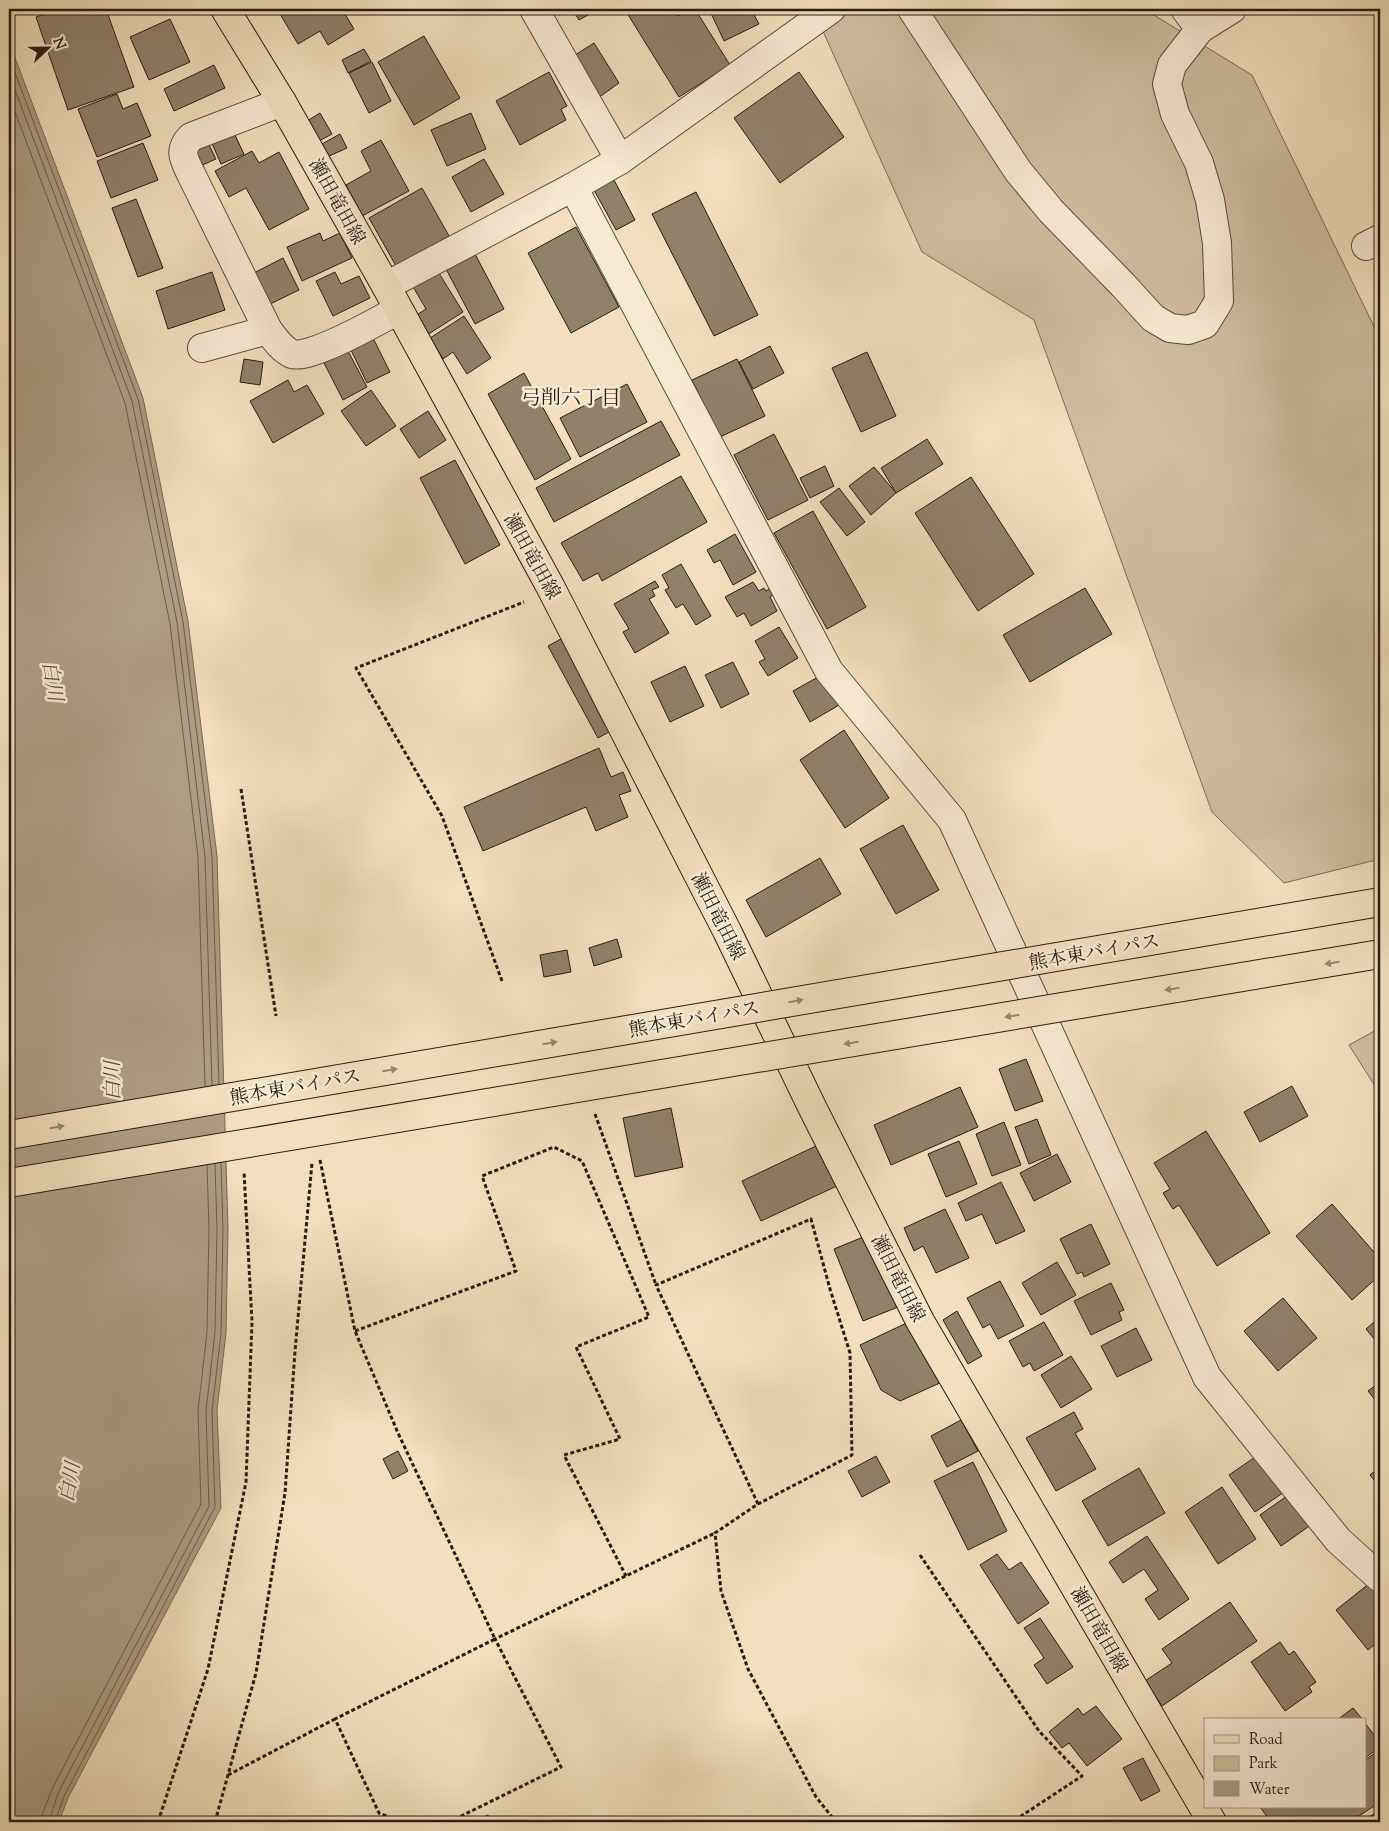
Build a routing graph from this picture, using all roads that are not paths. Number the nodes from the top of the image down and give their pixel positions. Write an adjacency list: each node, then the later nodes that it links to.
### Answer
1 (225, 9): 7 (main road, 瀬田竜田線)
2 (534, 9): 8 (street)
3 (831, 9): 8 (street)
4 (912, 9): 6 (street)
5 (1232, 9): 6 (street)
6 (1193, 19)
7 (282, 102): 10 (main road, 瀬田竜田線); 12 (street)
8 (620, 160): 9 (street)
9 (573, 187): 10 (street); 18 (street)
10 (386, 286): 11 (main road, 瀬田竜田線)
11 (398, 310): 12 (street); 19 (main road, 瀬田竜田線)
12 (268, 330): 13 (street)
13 (202, 348)
14 (1380, 902): 16 (main road, 熊本東バイパス, one-way to 14, bridge)
15 (1380, 954): 17 (main road, one-way to 17, bridge)
16 (9, 1135)
17 (9, 1184)
18 (1380, 1578)
19 (1212, 1822)

